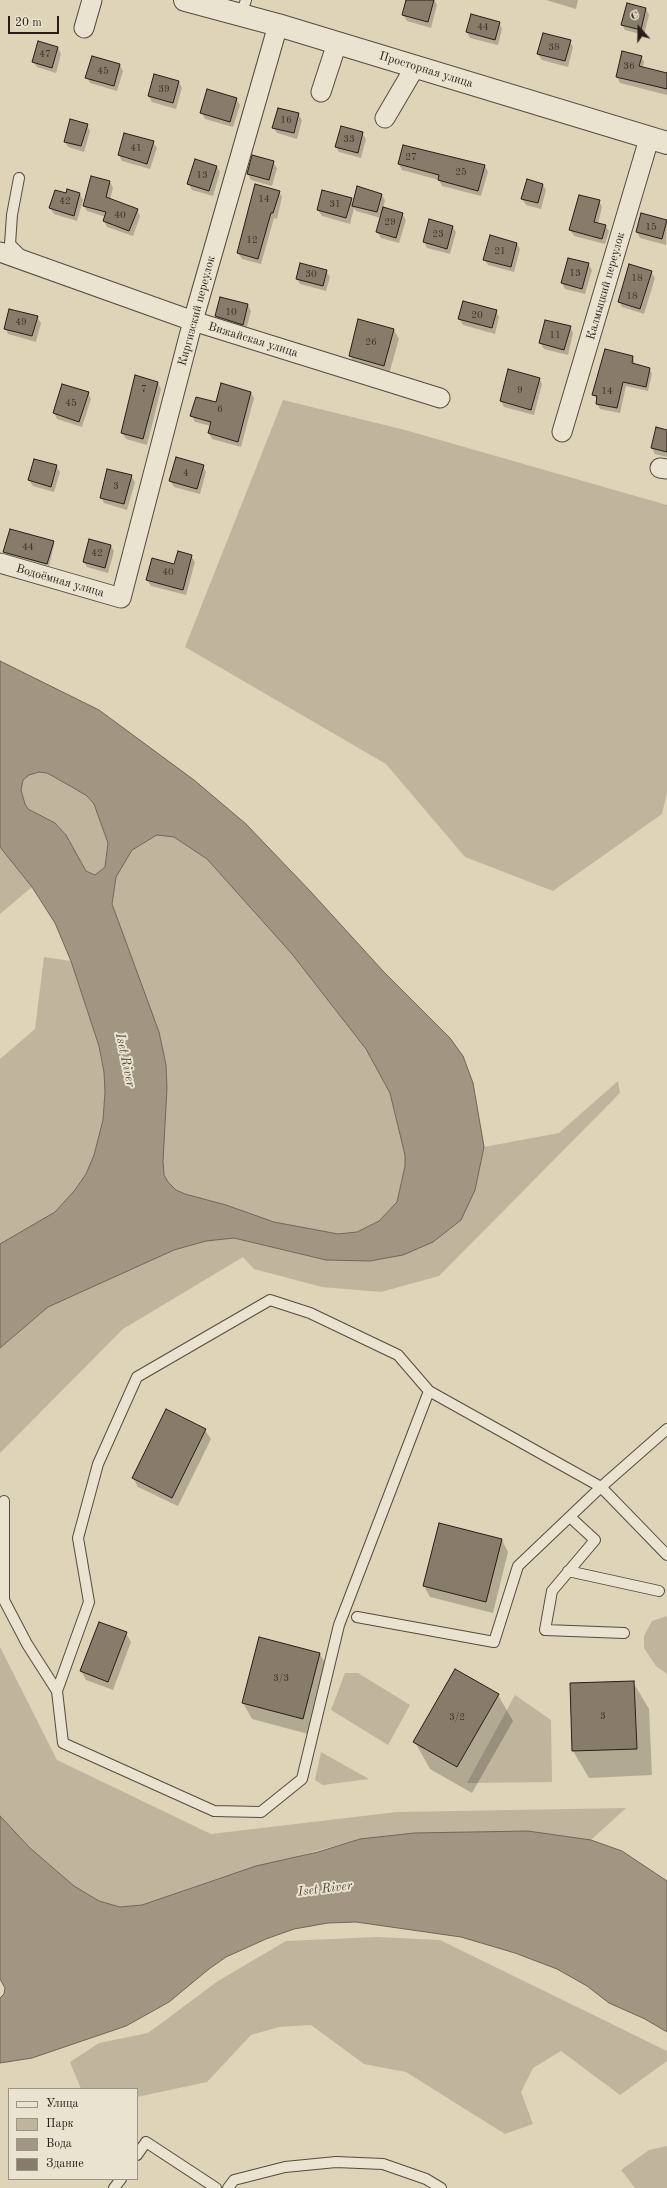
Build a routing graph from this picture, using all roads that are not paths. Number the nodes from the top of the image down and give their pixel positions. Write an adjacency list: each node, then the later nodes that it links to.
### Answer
1 (92, 0): 5 (street)
2 (185, 0): 3 (street, Просторная улица)
3 (243, 7): 4 (street, Просторная улица)
4 (278, 25): 6 (street, Просторная улица); 14 (street, Киргизский переулок)
5 (84, 28)
6 (337, 43): 7 (street, Просторная улица); 8 (street)
7 (415, 67): 9 (street); 10 (street, Просторная улица)
8 (321, 92)
9 (385, 118)
10 (658, 141): 16 (street, Калмыцкий переулок)
11 (20, 178): 13 (lane)
12 (0, 252): 13 (street, Вижайская улица)
13 (27, 261): 14 (street, Вижайская улица)
14 (193, 321): 15 (street, Вижайская улица); 18 (street, Киргизский переулок)
15 (440, 398)
16 (562, 432)
17 (0, 564): 18 (street, Водоёмная улица)
18 (121, 598)
19 (429, 1392): 21 (lane); 29 (lane); 29 (lane)
20 (667, 1429): 21 (lane)
21 (601, 1487): 23 (lane); 24 (lane)
22 (4, 1501): 29 (lane)
23 (570, 1517): 25 (lane); 27 (lane)
24 (667, 1555)
25 (568, 1571): 26 (lane); 28 (lane)
26 (659, 1591)
27 (357, 1617)
28 (624, 1633)
29 (57, 1691)
30 (138, 2154): 33 (lane)
31 (120, 2180): 32 (lane)
32 (114, 2188)
33 (216, 2188)
34 (228, 2188): 35 (lane)
35 (441, 2188)

